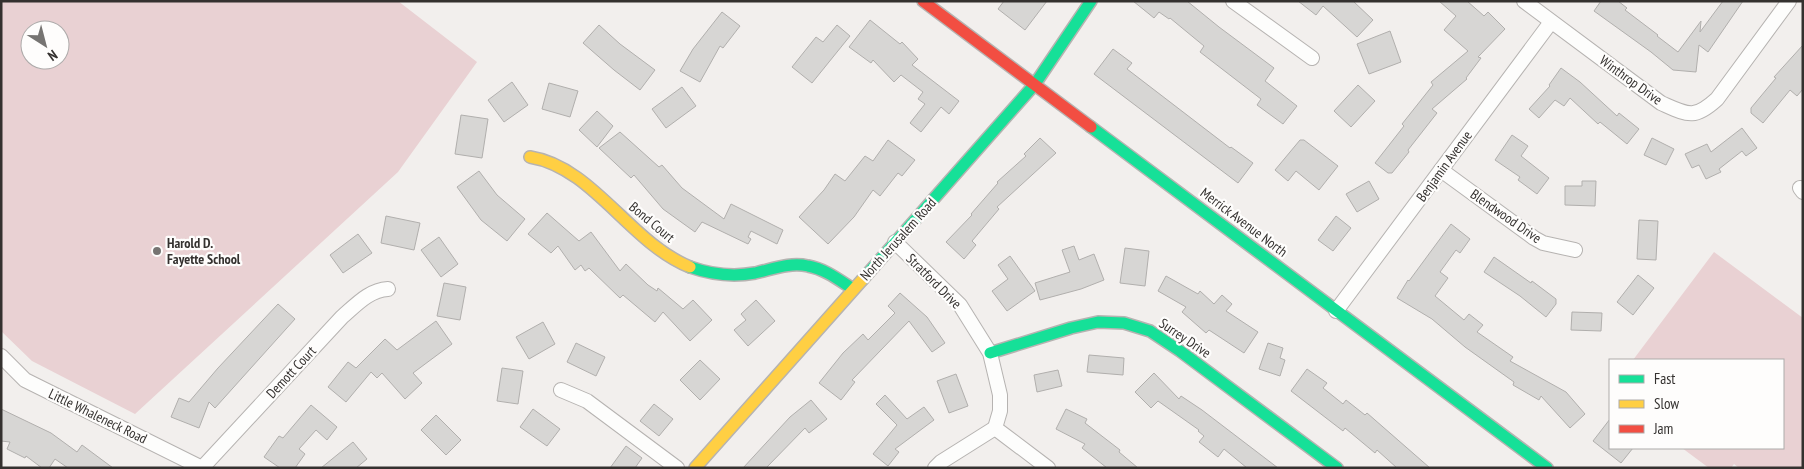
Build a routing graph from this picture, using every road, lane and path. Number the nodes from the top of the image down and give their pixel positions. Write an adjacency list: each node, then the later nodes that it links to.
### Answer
1 (923, 1): 8 (main road, Merrick Avenue North)
2 (1091, 1): 8 (main road, North Jerusalem Road)
3 (1233, 1): 7 (street)
4 (1524, 1): 6 (street, Winthrop Drive)
5 (1789, 1): 6 (street, Winthrop Drive)
6 (1551, 22): 10 (street, Benjamin Avenue)
7 (1312, 58)
8 (1035, 84): 11 (main road, North Jerusalem Road); 15 (main road, Merrick Avenue North)
9 (530, 157): 14 (main road, Bond Court)
10 (1441, 170): 12 (street, Blendwood Drive); 15 (street, Benjamin Avenue)
11 (895, 242): 14 (main road, North Jerusalem Road); 16 (street, Stratford Drive)
12 (1575, 250)
13 (388, 289): 20 (street, Demott Court)
14 (853, 289): 22 (main road, North Jerusalem Road)
15 (1336, 311): 26 (main road, Merrick Avenue North)
16 (990, 353): 19 (street, Stratford Drive); 25 (main road, Surrey Drive)
17 (1, 356): 20 (street, Little Whaleneck Road)
18 (561, 390): 21 (street)
19 (996, 428): 23 (street); 24 (street)
20 (202, 468)
21 (677, 468)
22 (695, 468)
23 (935, 468)
24 (1048, 468)
25 (1337, 468)
26 (1547, 468)

